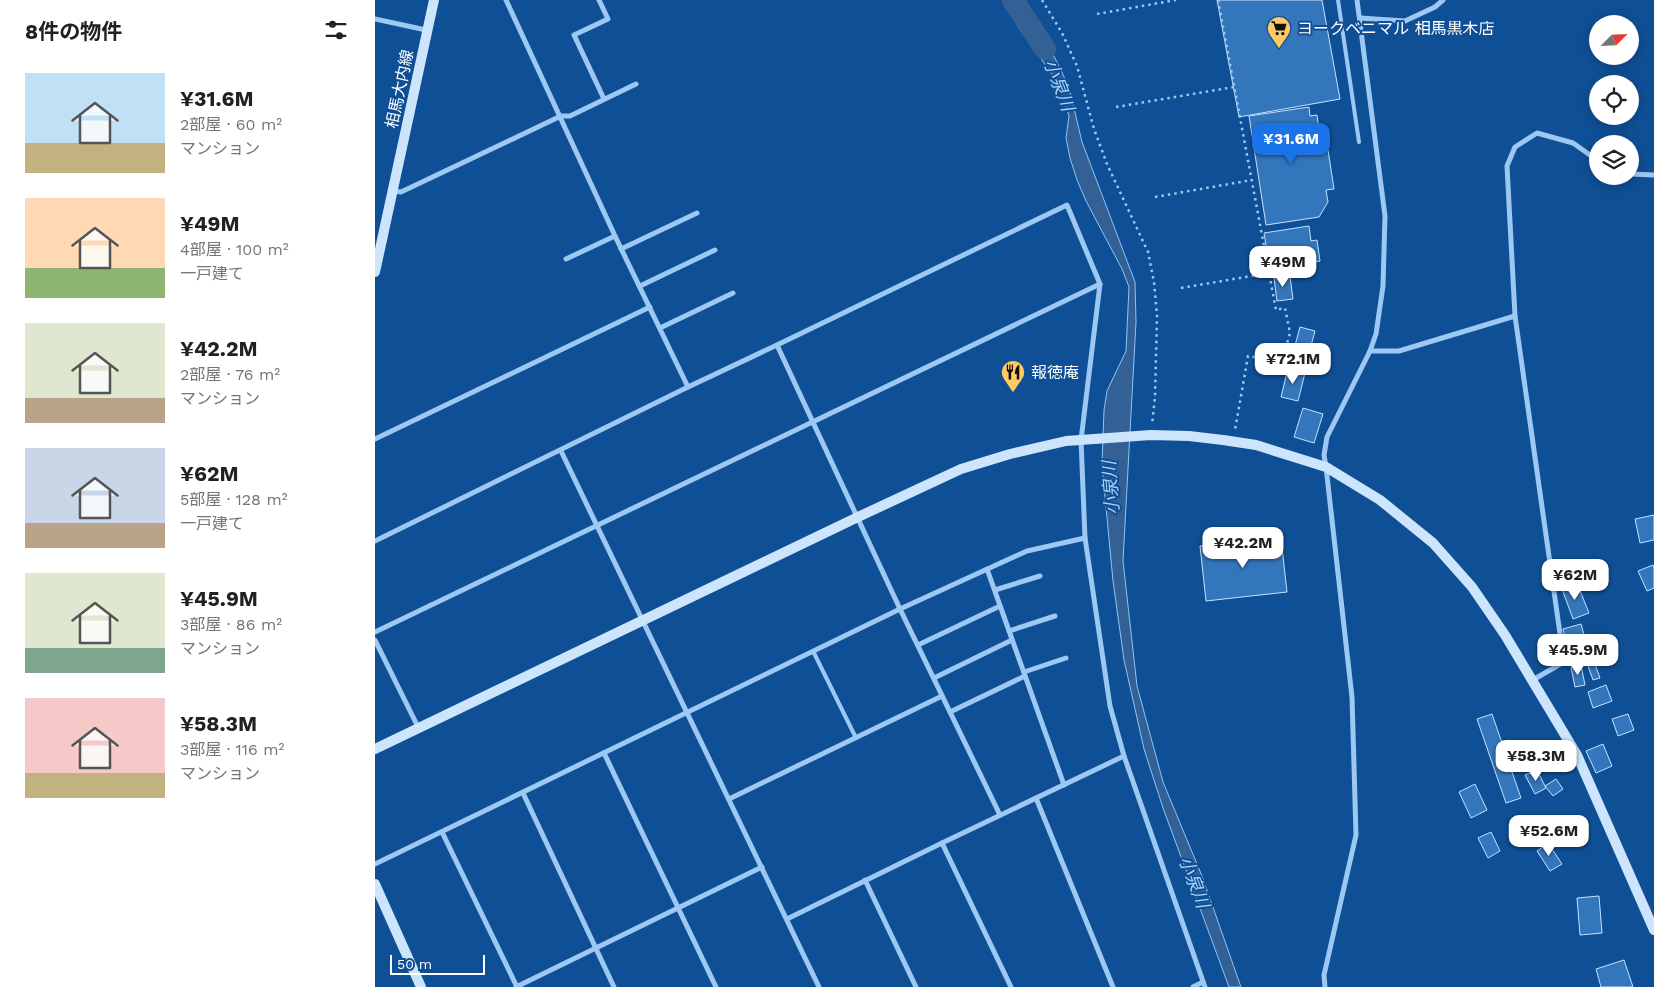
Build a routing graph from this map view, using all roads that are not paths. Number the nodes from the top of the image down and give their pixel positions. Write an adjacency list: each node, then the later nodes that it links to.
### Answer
1 (434, 0): 9 (street, 相馬大内線)
2 (506, 0): 12 (street)
3 (599, 0): 11 (street)
4 (1338, 0): 13 (lane)
5 (1357, 0): 7 (street)
6 (1443, 0): 7 (street)
7 (1359, 18): 31 (street)
8 (375, 20): 9 (street)
9 (426, 30): 17 (street, 相馬大内線)
10 (636, 84): 11 (street)
11 (604, 99): 12 (street)
12 (561, 116): 17 (street); 19 (street)
13 (1359, 142)
14 (1589, 154): 28 (street)
15 (1639, 174): 16 (street)
16 (1654, 175)
17 (393, 191): 23 (street, 相馬大内線)
18 (697, 213): 20 (street)
19 (615, 236): 20 (street); 22 (street)
20 (621, 249): 25 (street)
21 (715, 250): 25 (street)
22 (566, 259)
23 (375, 272)
24 (1100, 284): 30 (street); 33 (street); 35 (street)
25 (640, 286): 27 (street)
26 (733, 293): 29 (street)
27 (650, 307): 29 (street); 34 (street)
28 (1515, 316): 31 (street); 58 (street)
29 (660, 328): 32 (street)
30 (777, 345): 32 (street); 33 (street)
31 (1370, 351): 37 (street)
32 (688, 387): 36 (street)
33 (813, 420): 38 (street); 39 (street)
34 (375, 439)
35 (1081, 440): 37 (street); 38 (street); 40 (street)
36 (561, 451): 39 (street); 41 (street)
37 (1326, 467): 58 (street); 92 (street)
38 (858, 517): 46 (street); 48 (street)
39 (597, 525): 48 (street); 50 (street)
40 (1085, 538): 42 (street); 66 (street)
41 (375, 541)
42 (987, 569): 44 (street); 46 (street)
43 (1041, 576): 44 (street)
44 (995, 590): 45 (street)
45 (1000, 606): 49 (street); 53 (street)
46 (900, 609): 53 (street); 54 (street)
47 (1055, 616): 49 (street)
48 (643, 620): 60 (street); 62 (street)
49 (1009, 631): 52 (street)
50 (375, 632)
51 (375, 640): 62 (street)
52 (1013, 640): 56 (street); 57 (street)
53 (918, 645): 57 (street)
54 (813, 651): 60 (street); 63 (lane)
55 (1066, 658): 56 (street)
56 (1025, 674): 61 (street); 67 (street)
57 (933, 678): 59 (street)
58 (1531, 681): 80 (street)
59 (942, 696): 61 (street); 63 (street)
60 (687, 712): 65 (street); 70 (street)
61 (950, 712): 71 (street)
62 (418, 727): 64 (street)
63 (856, 738): 70 (street)
64 (375, 748)
65 (604, 753): 68 (street); 78 (street)
66 (1124, 756): 67 (street); 82 (street)
67 (1064, 785): 69 (street)
68 (523, 793): 72 (street); 81 (street)
69 (1036, 798): 71 (street); 90 (street)
70 (729, 799): 75 (street)
71 (1000, 815): 73 (street)
72 (442, 832): 74 (street); 84 (street)
73 (942, 842): 76 (street); 89 (street)
74 (375, 864)
75 (761, 867): 78 (street); 79 (street)
76 (865, 880): 79 (street); 88 (street)
77 (375, 884): 83 (street)
78 (679, 907): 81 (street); 86 (street)
79 (787, 919): 87 (street)
80 (1654, 930)
81 (595, 949): 84 (street); 85 (street)
82 (1204, 985): 91 (street)
83 (421, 987)
84 (517, 987)
85 (614, 987)
86 (716, 987)
87 (819, 987)
88 (916, 987)
89 (1011, 987)
90 (1113, 987)
91 (1193, 987)
92 (1325, 987)

